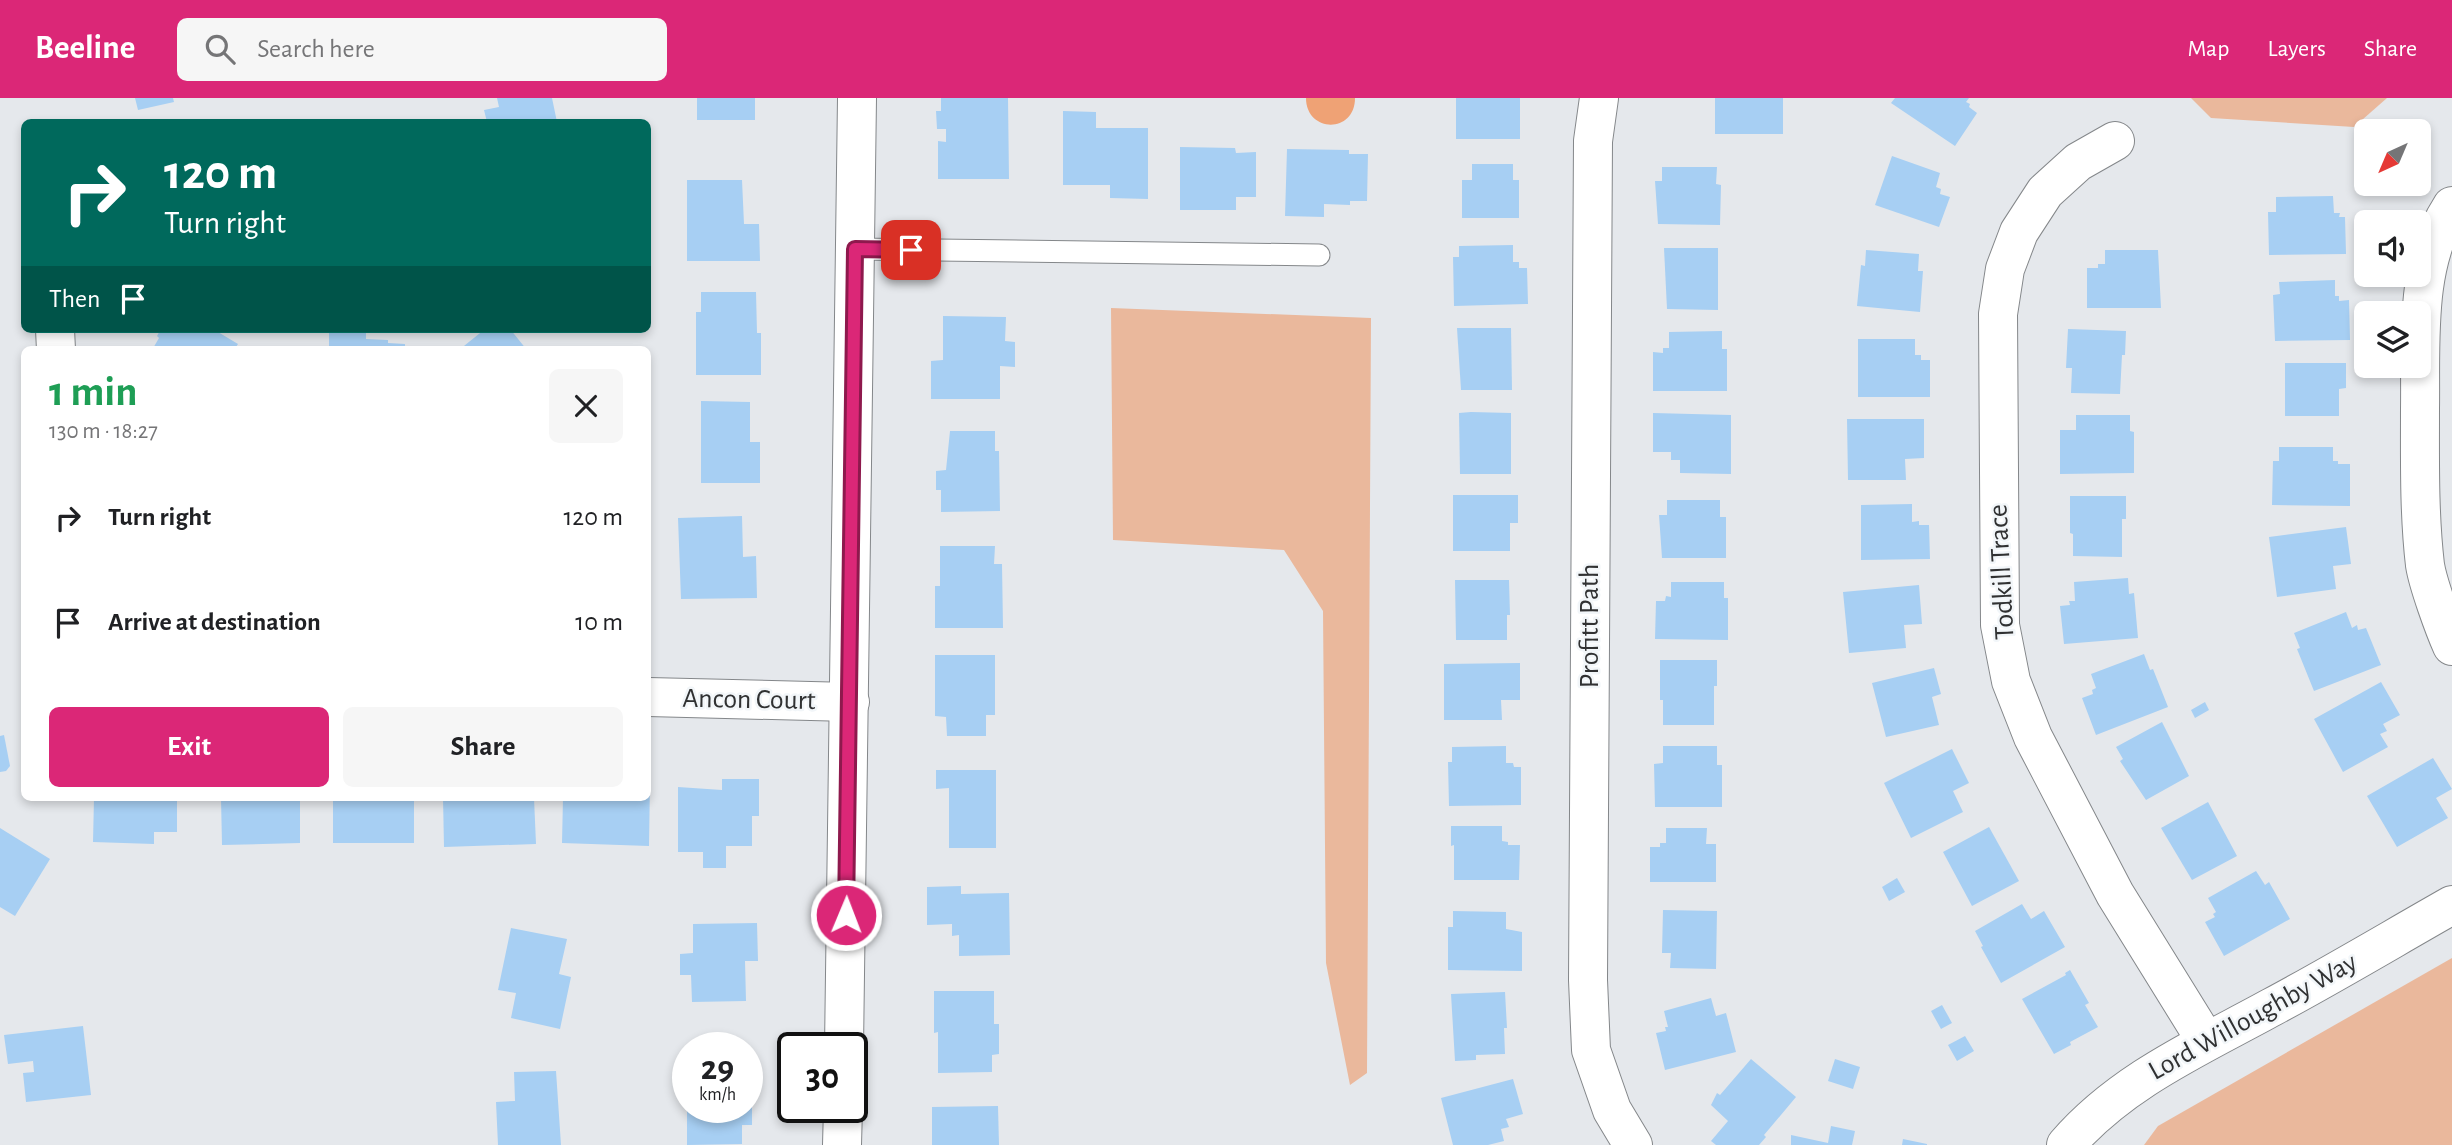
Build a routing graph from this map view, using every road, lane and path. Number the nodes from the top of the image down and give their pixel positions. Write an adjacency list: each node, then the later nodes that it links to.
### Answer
1 (857, 98): 5 (street)
2 (1599, 98): 15 (street, Profitt Path)
3 (2115, 141): 12 (street, Todkill Trace)
4 (2452, 206): 7 (street)
5 (855, 249): 6 (lane); 9 (street)
6 (1320, 255)
7 (2452, 646)
8 (651, 697): 9 (street, Ancon Court)
9 (850, 702): 11 (street)
10 (2452, 905): 12 (street, Lord Willoughby Way)
11 (844, 1032)
12 (2206, 1041): 16 (street, Lord Willoughby Way)
13 (843, 1123): 14 (street)
14 (842, 1145)
15 (1633, 1145)
16 (2066, 1145)

